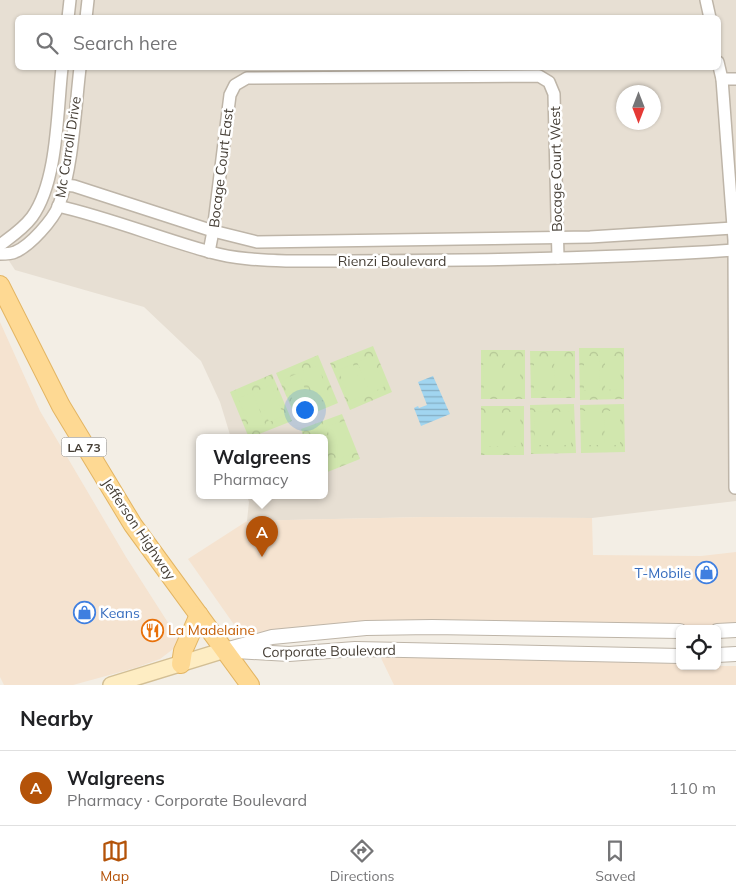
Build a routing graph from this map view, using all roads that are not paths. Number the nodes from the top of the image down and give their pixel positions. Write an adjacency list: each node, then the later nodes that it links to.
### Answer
1 (70, 0): 4 (street)
2 (88, 0): 5 (street)
3 (706, 0): 6 (street)
4 (68, 15)
5 (86, 15)
6 (709, 15)
7 (62, 70): 18 (street, Mc Carroll Drive)
8 (80, 70): 13 (street, Mc Carroll Drive)
9 (720, 70): 10 (street)
10 (722, 79): 11 (street); 15 (street)
11 (736, 79)
12 (235, 85): 16 (street, Bocage Court East); 17 (street, Bocage Court West)
13 (64, 185): 14 (street, Mc Carroll Drive); 16 (street, Rienzi Boulevard)
14 (58, 206): 20 (street, Rienzi Boulevard); 21 (street, Mc Carroll Drive)
15 (733, 228): 17 (street, Rienzi Boulevard); 19 (street)
16 (213, 231): 17 (street, Rienzi Boulevard); 20 (street, Bocage Court East)
17 (557, 238): 22 (street, Bocage Court West)
18 (0, 245)
19 (734, 250): 22 (street, Rienzi Boulevard); 24 (street)
20 (209, 252): 22 (street, Rienzi Boulevard)
21 (0, 254)
22 (558, 258)
23 (0, 285): 26 (main road, Jefferson Highway / LA 73)
24 (735, 401): 25 (street)
25 (735, 488)
26 (199, 615): 30 (main road, Jefferson Highway / LA 73); 34 (main road)
27 (736, 630): 28 (street)
28 (721, 631)
29 (676, 632): 30 (street, Corporate Boulevard)
30 (225, 650): 33 (street, Corporate Boulevard); 34 (main road); 36 (main road, Jefferson Highway)
31 (736, 654): 32 (street)
32 (721, 655)
33 (676, 656)
34 (181, 664): 35 (main road)
35 (111, 685)
36 (250, 685)

